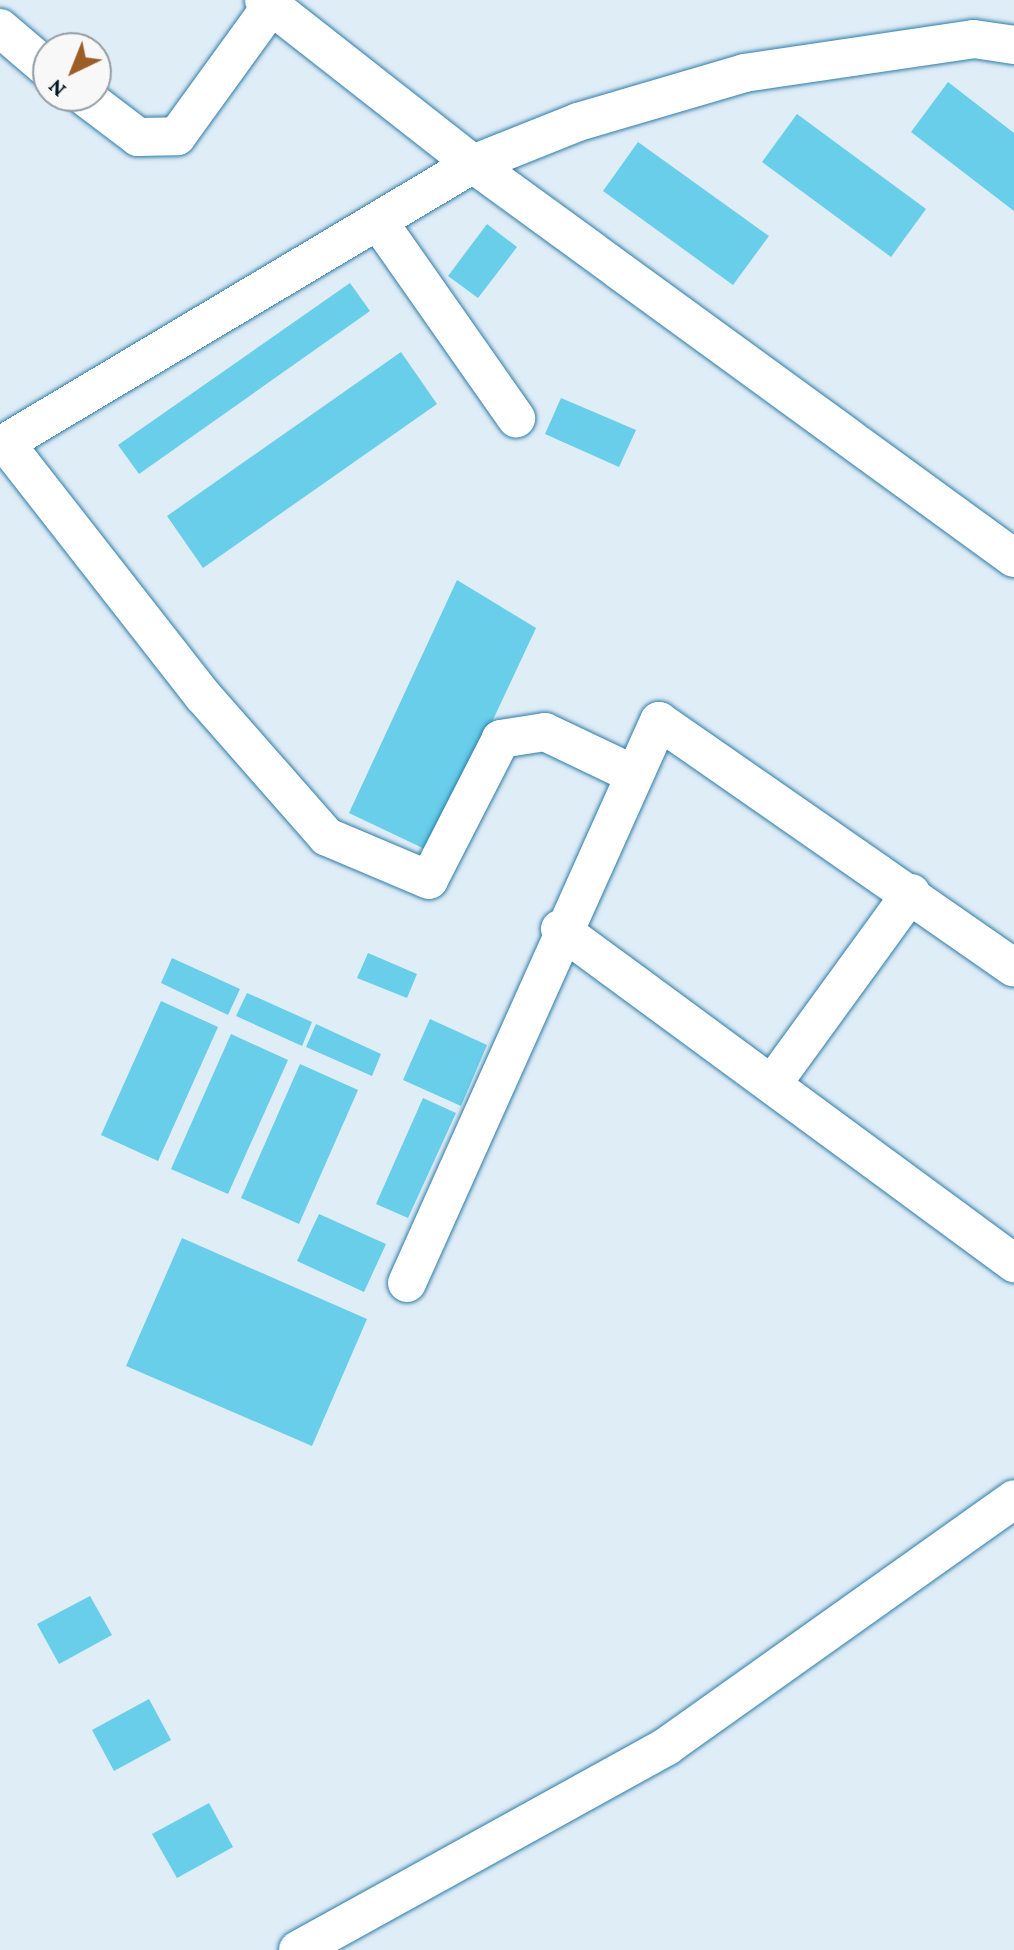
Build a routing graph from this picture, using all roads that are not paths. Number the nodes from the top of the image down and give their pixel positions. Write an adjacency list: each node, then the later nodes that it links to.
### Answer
1 (267, 3): 5 (lane); 6 (lane)
2 (0, 28): 4 (lane)
3 (1014, 45): 6 (lane)
4 (32, 55)
5 (105, 112)
6 (473, 164): 7 (lane); 9 (lane)
7 (378, 221): 8 (lane); 10 (lane)
8 (516, 418)
9 (1014, 558)
10 (631, 773): 11 (lane); 12 (lane)
11 (911, 893): 13 (lane); 14 (lane)
12 (560, 929): 14 (lane); 16 (lane)
13 (1014, 968)
14 (773, 1083): 15 (lane)
15 (1014, 1263)
16 (407, 1283)
17 (1014, 1499): 18 (lane)
18 (298, 1950)

